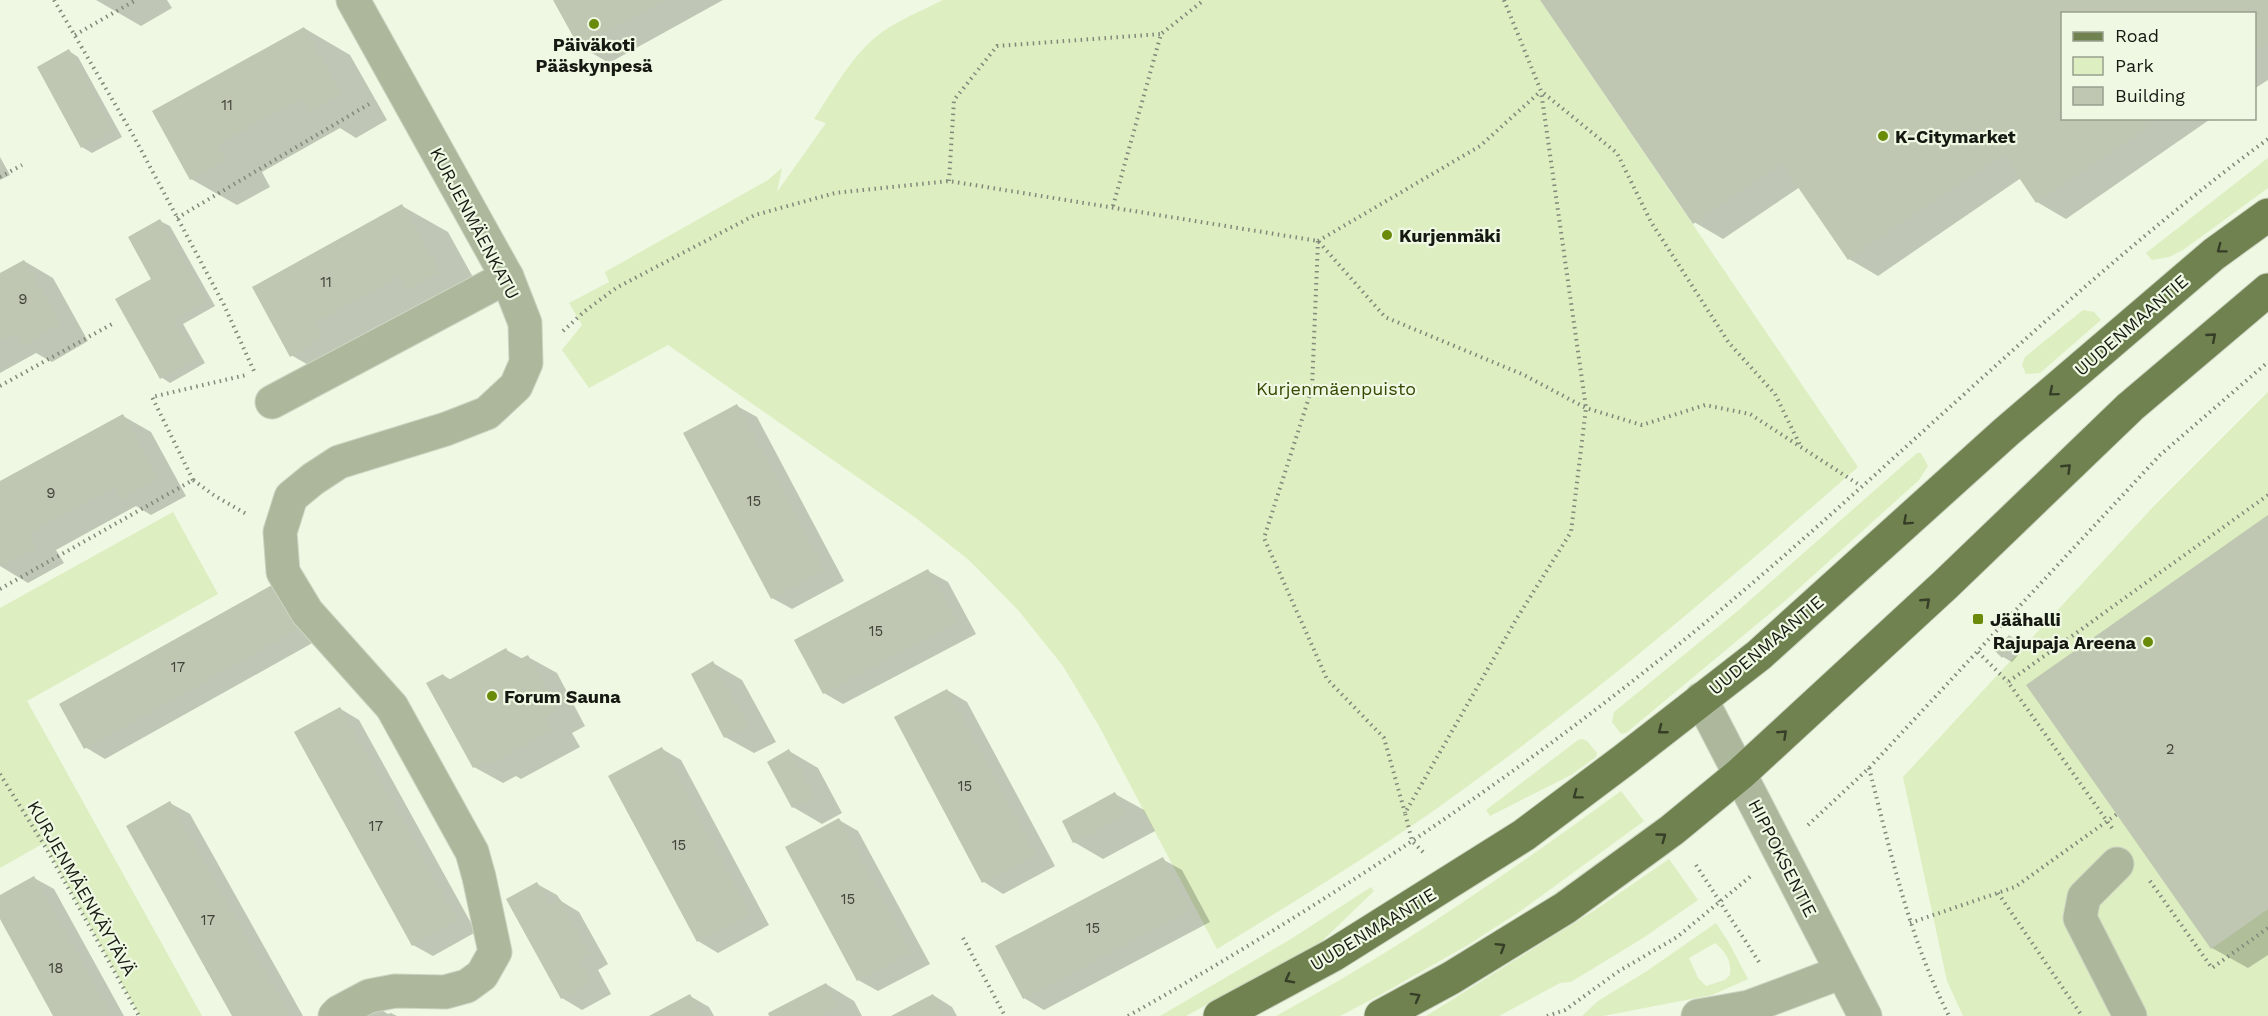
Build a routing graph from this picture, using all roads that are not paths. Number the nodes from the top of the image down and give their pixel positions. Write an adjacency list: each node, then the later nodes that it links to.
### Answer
1 (353, 0): 3 (street, KURJENMÄENKATU)
2 (2268, 215): 6 (main road, UUDENMAANTIE, one-way to 6)
3 (507, 277): 5 (street); 10 (street, KURJENMÄENKATU)
4 (2268, 290): 7 (main road, one-way to 4)
5 (272, 402)
6 (1701, 699): 7 (street, HIPPOKSENTIE); 11 (main road, UUDENMAANTIE, one-way to 11)
7 (1740, 774): 9 (street, HIPPOKSENTIE); 12 (main road, one-way to 7)
8 (2117, 864): 15 (street)
9 (1842, 972): 13 (street); 14 (street, HIPPOKSENTIE)
10 (335, 1016)
11 (1220, 1016)
12 (1381, 1016)
13 (1698, 1016)
14 (1864, 1016)
15 (2130, 1016)

